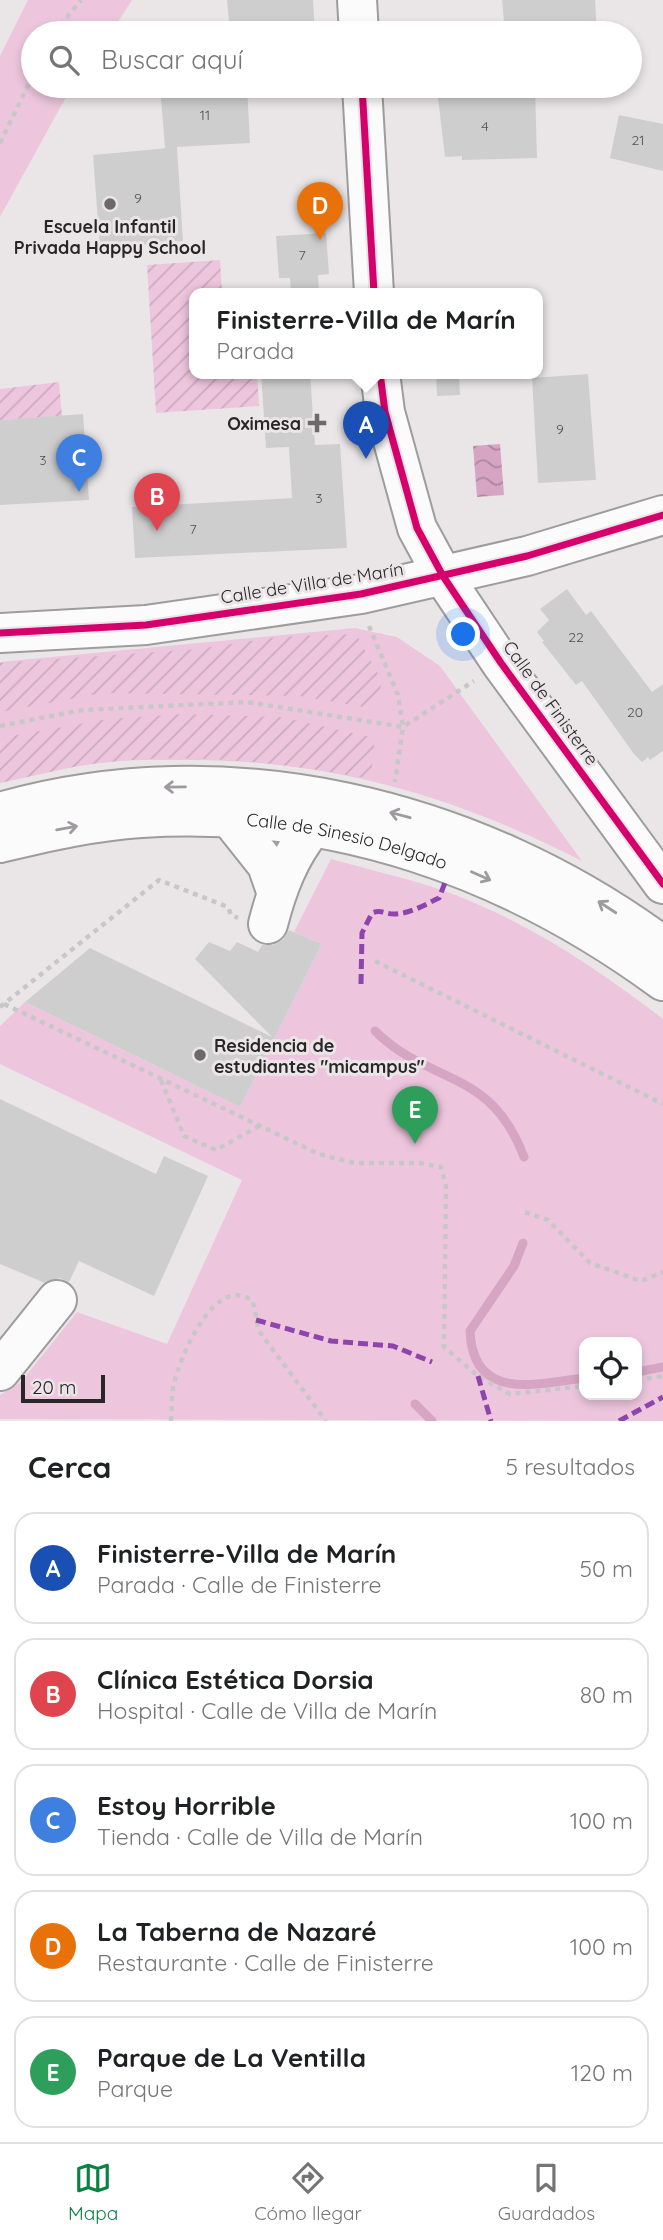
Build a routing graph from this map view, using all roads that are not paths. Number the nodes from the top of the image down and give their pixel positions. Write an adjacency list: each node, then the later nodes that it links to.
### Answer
1 (357, 0): 2 (street)
2 (358, 21)
3 (363, 98): 4 (street)
4 (374, 288)
5 (381, 379): 7 (street, Calle de Finisterre)
6 (663, 514): 7 (street, Calle de Villa de Marín)
7 (443, 576): 8 (street, Calle de Villa de Marín); 13 (street, Calle de Finisterre)
8 (0, 634)
9 (0, 812): 14 (street, Calle de Sinesio Delgado, one-way to 9)
10 (228, 816): 11 (street, Calle de Sinesio Delgado); 11 (street); 12 (street, Calle de Sinesio Delgado, one-way to 10)
11 (313, 827): 15 (street, Calle de Sinesio Delgado, one-way to 15)
12 (0, 844)
13 (663, 884)
14 (663, 946)
15 (663, 981)
16 (57, 1300): 17 (street)
17 (0, 1371)

